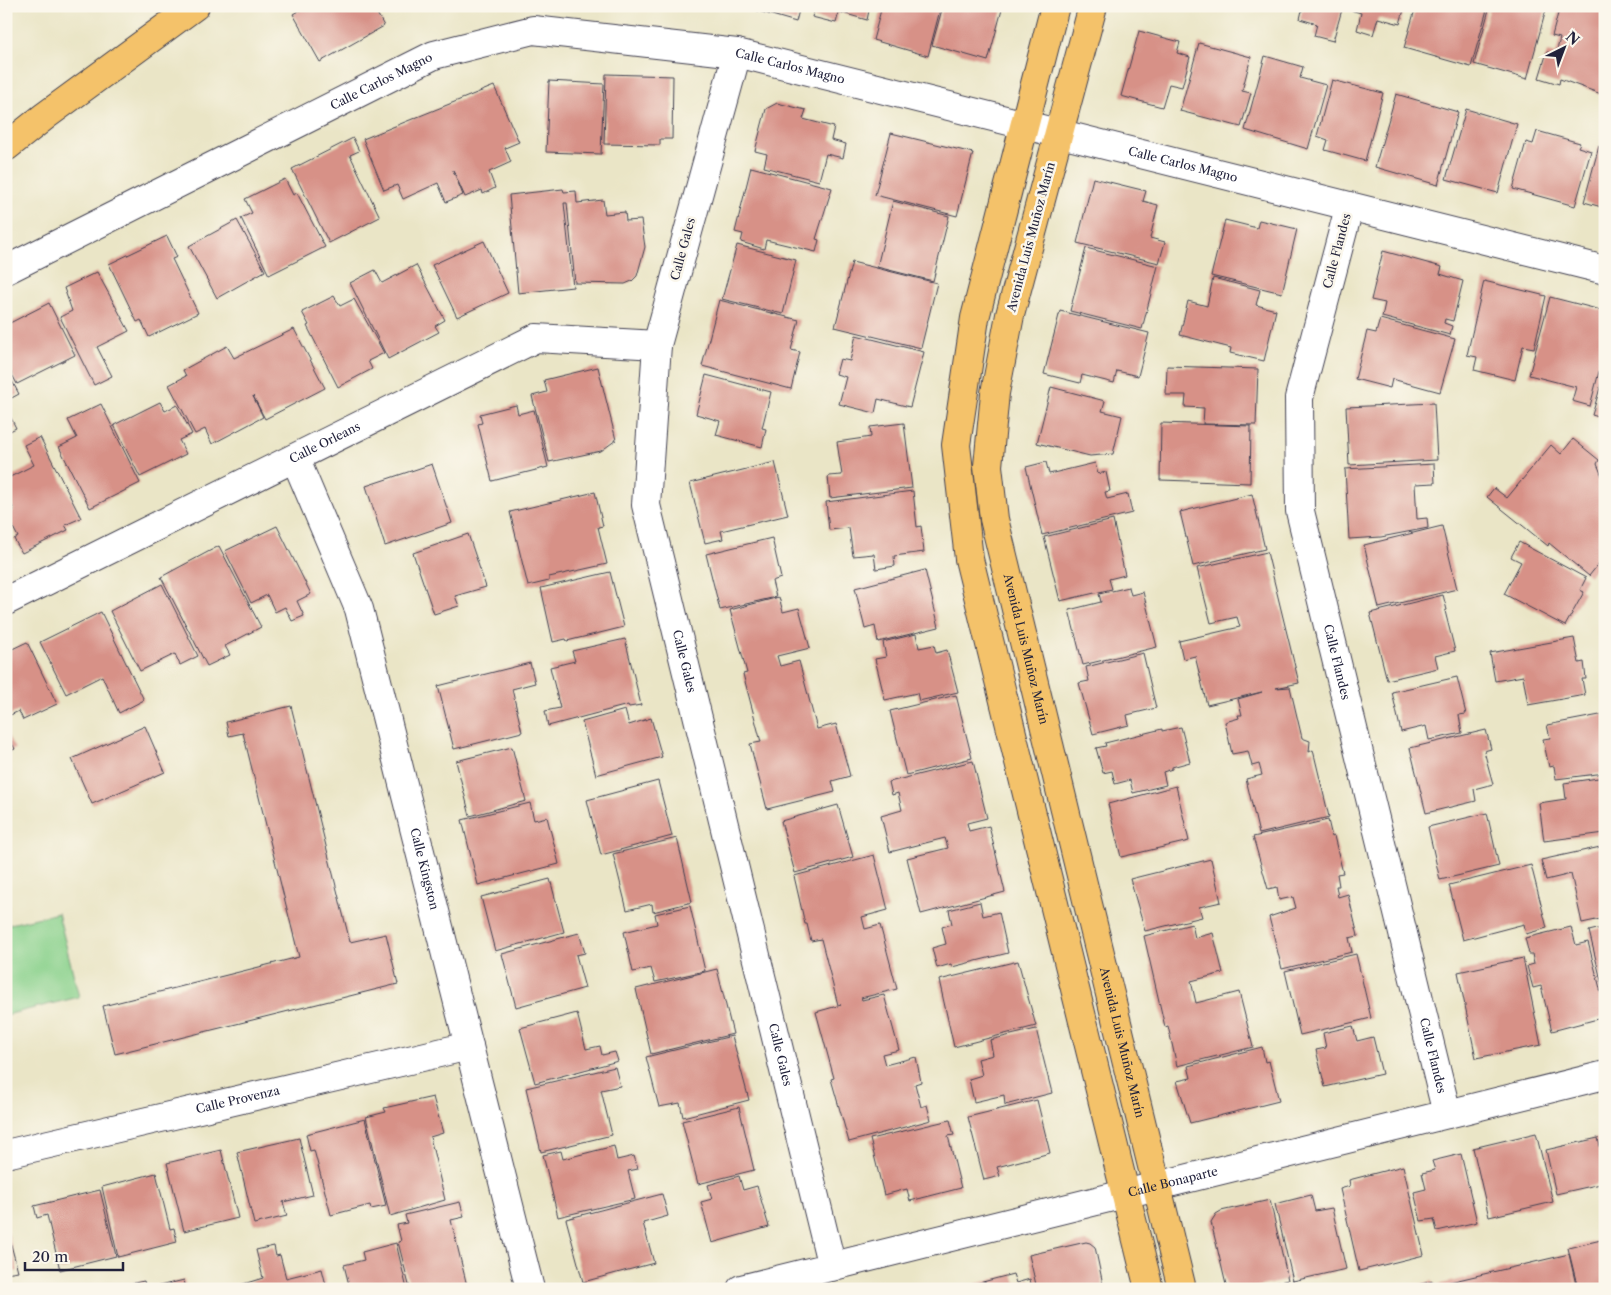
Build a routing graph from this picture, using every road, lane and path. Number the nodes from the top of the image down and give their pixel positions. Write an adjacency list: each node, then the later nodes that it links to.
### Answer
1 (195, 6): 7 (main road)
2 (1055, 6): 5 (main road)
3 (1093, 6): 6 (main road, Avenida Luis Muñoz Marín)
4 (737, 53): 5 (street, Calle Carlos Magno); 9 (street, Calle Carlos Magno); 11 (street, Calle Gales)
5 (1026, 124): 6 (street, Calle Carlos Magno); 19 (main road)
6 (1060, 133): 8 (street, Calle Carlos Magno); 18 (main road, Avenida Luis Muñoz Marín)
7 (6, 147)
8 (1349, 208): 10 (street, Calle Carlos Magno); 16 (street, Calle Flandes)
9 (6, 270)
10 (1605, 270)
11 (657, 345): 12 (street, Calle Orleans); 20 (street, Calle Gales)
12 (295, 458): 13 (street, Calle Orleans); 14 (street, Calle Kingston)
13 (6, 601)
14 (469, 1046): 17 (street, Calle Provenza); 21 (street, Calle Kingston)
15 (1605, 1075): 16 (street, Calle Bonaparte)
16 (1447, 1114): 18 (street, Calle Bonaparte)
17 (6, 1154)
18 (1158, 1187): 19 (street, Calle Bonaparte); 24 (main road, Avenida Luis Muñoz Marín)
19 (1126, 1194): 20 (street, Calle Bonaparte); 23 (main road)
20 (832, 1266): 22 (street, Calle Bonaparte)
21 (530, 1289)
22 (741, 1289)
23 (1149, 1289)
24 (1182, 1289)

